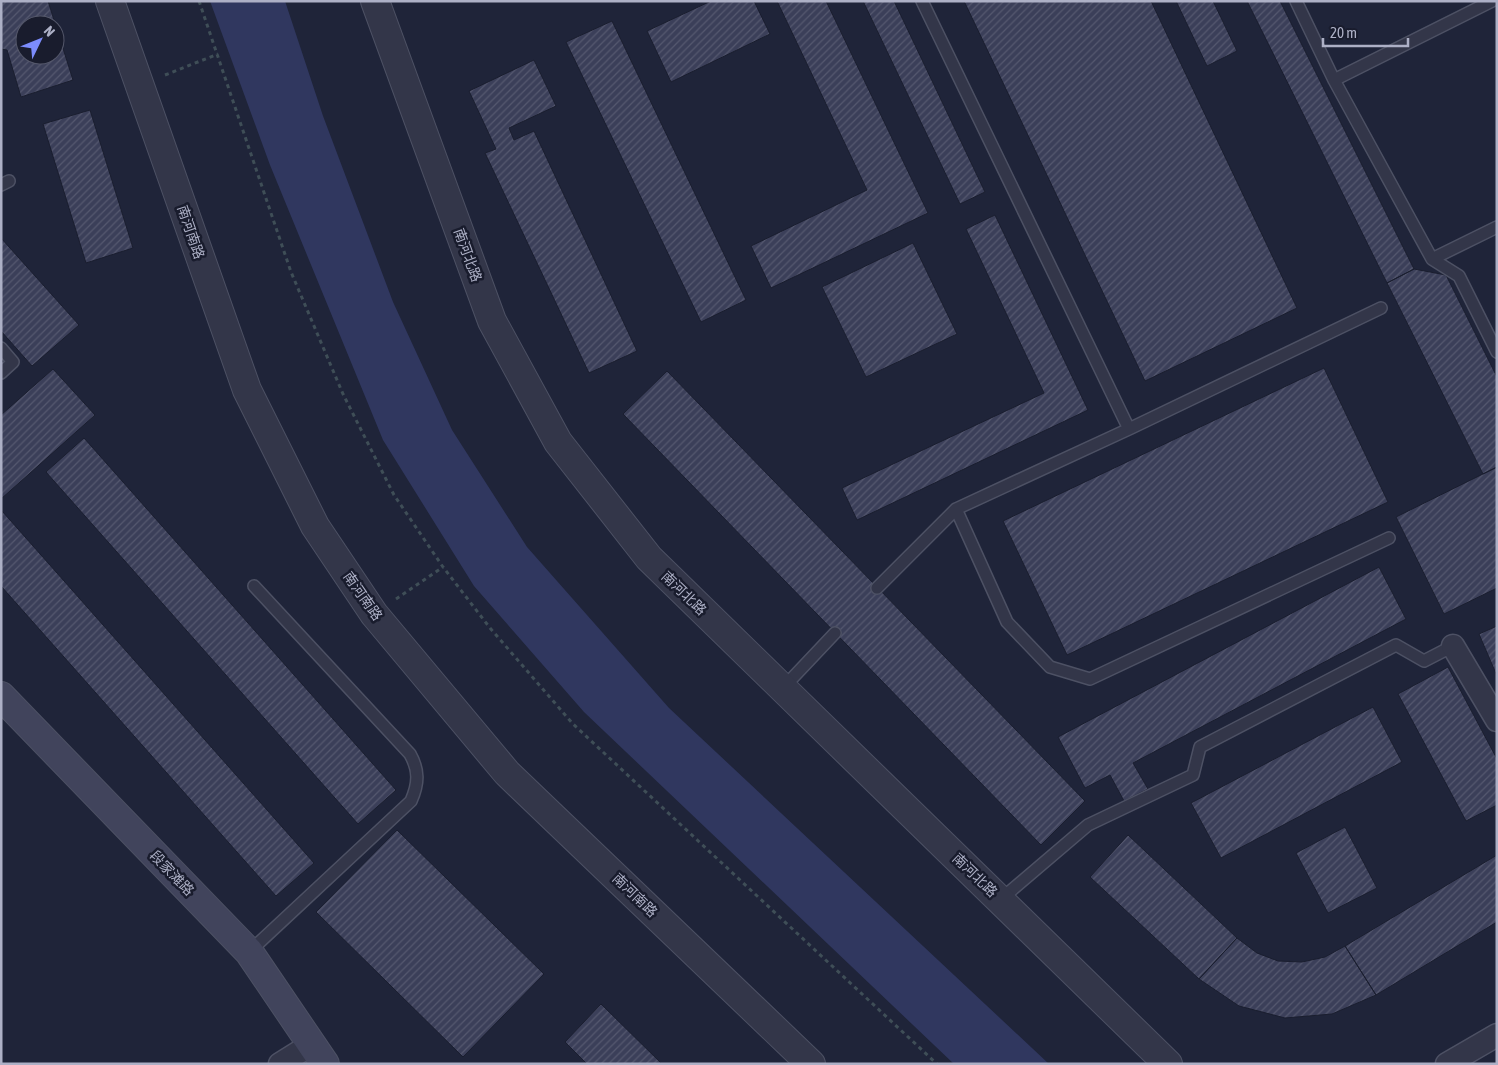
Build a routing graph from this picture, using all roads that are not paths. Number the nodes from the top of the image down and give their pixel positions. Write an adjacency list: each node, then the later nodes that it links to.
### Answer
1 (110, 1): 28 (street, 南河南路)
2 (375, 1): 20 (street, 南河北路)
3 (922, 1): 13 (lane)
4 (1296, 1): 6 (lane)
5 (1492, 1): 6 (lane)
6 (1334, 80): 8 (lane)
7 (1497, 227): 8 (lane)
8 (1432, 259): 11 (lane)
9 (1381, 308): 13 (lane)
10 (1, 348): 12 (lane)
11 (1497, 352)
12 (1, 373)
13 (1130, 429): 14 (lane)
14 (956, 508): 15 (lane); 17 (lane)
15 (1389, 538)
16 (254, 586): 24 (lane)
17 (877, 588)
18 (835, 633): 20 (lane)
19 (1453, 646): 22 (street); 23 (lane)
20 (782, 688): 23 (street, 南河北路)
21 (1, 696): 24 (main road, 段家滩路)
22 (1497, 720)
23 (1000, 900): 29 (street, 南河北路)
24 (249, 952): 26 (main road, 段家滩路)
25 (1497, 1035): 30 (street)
26 (319, 1054): 27 (street)
27 (280, 1064)
28 (811, 1064)
29 (1168, 1064)
30 (1447, 1064)

